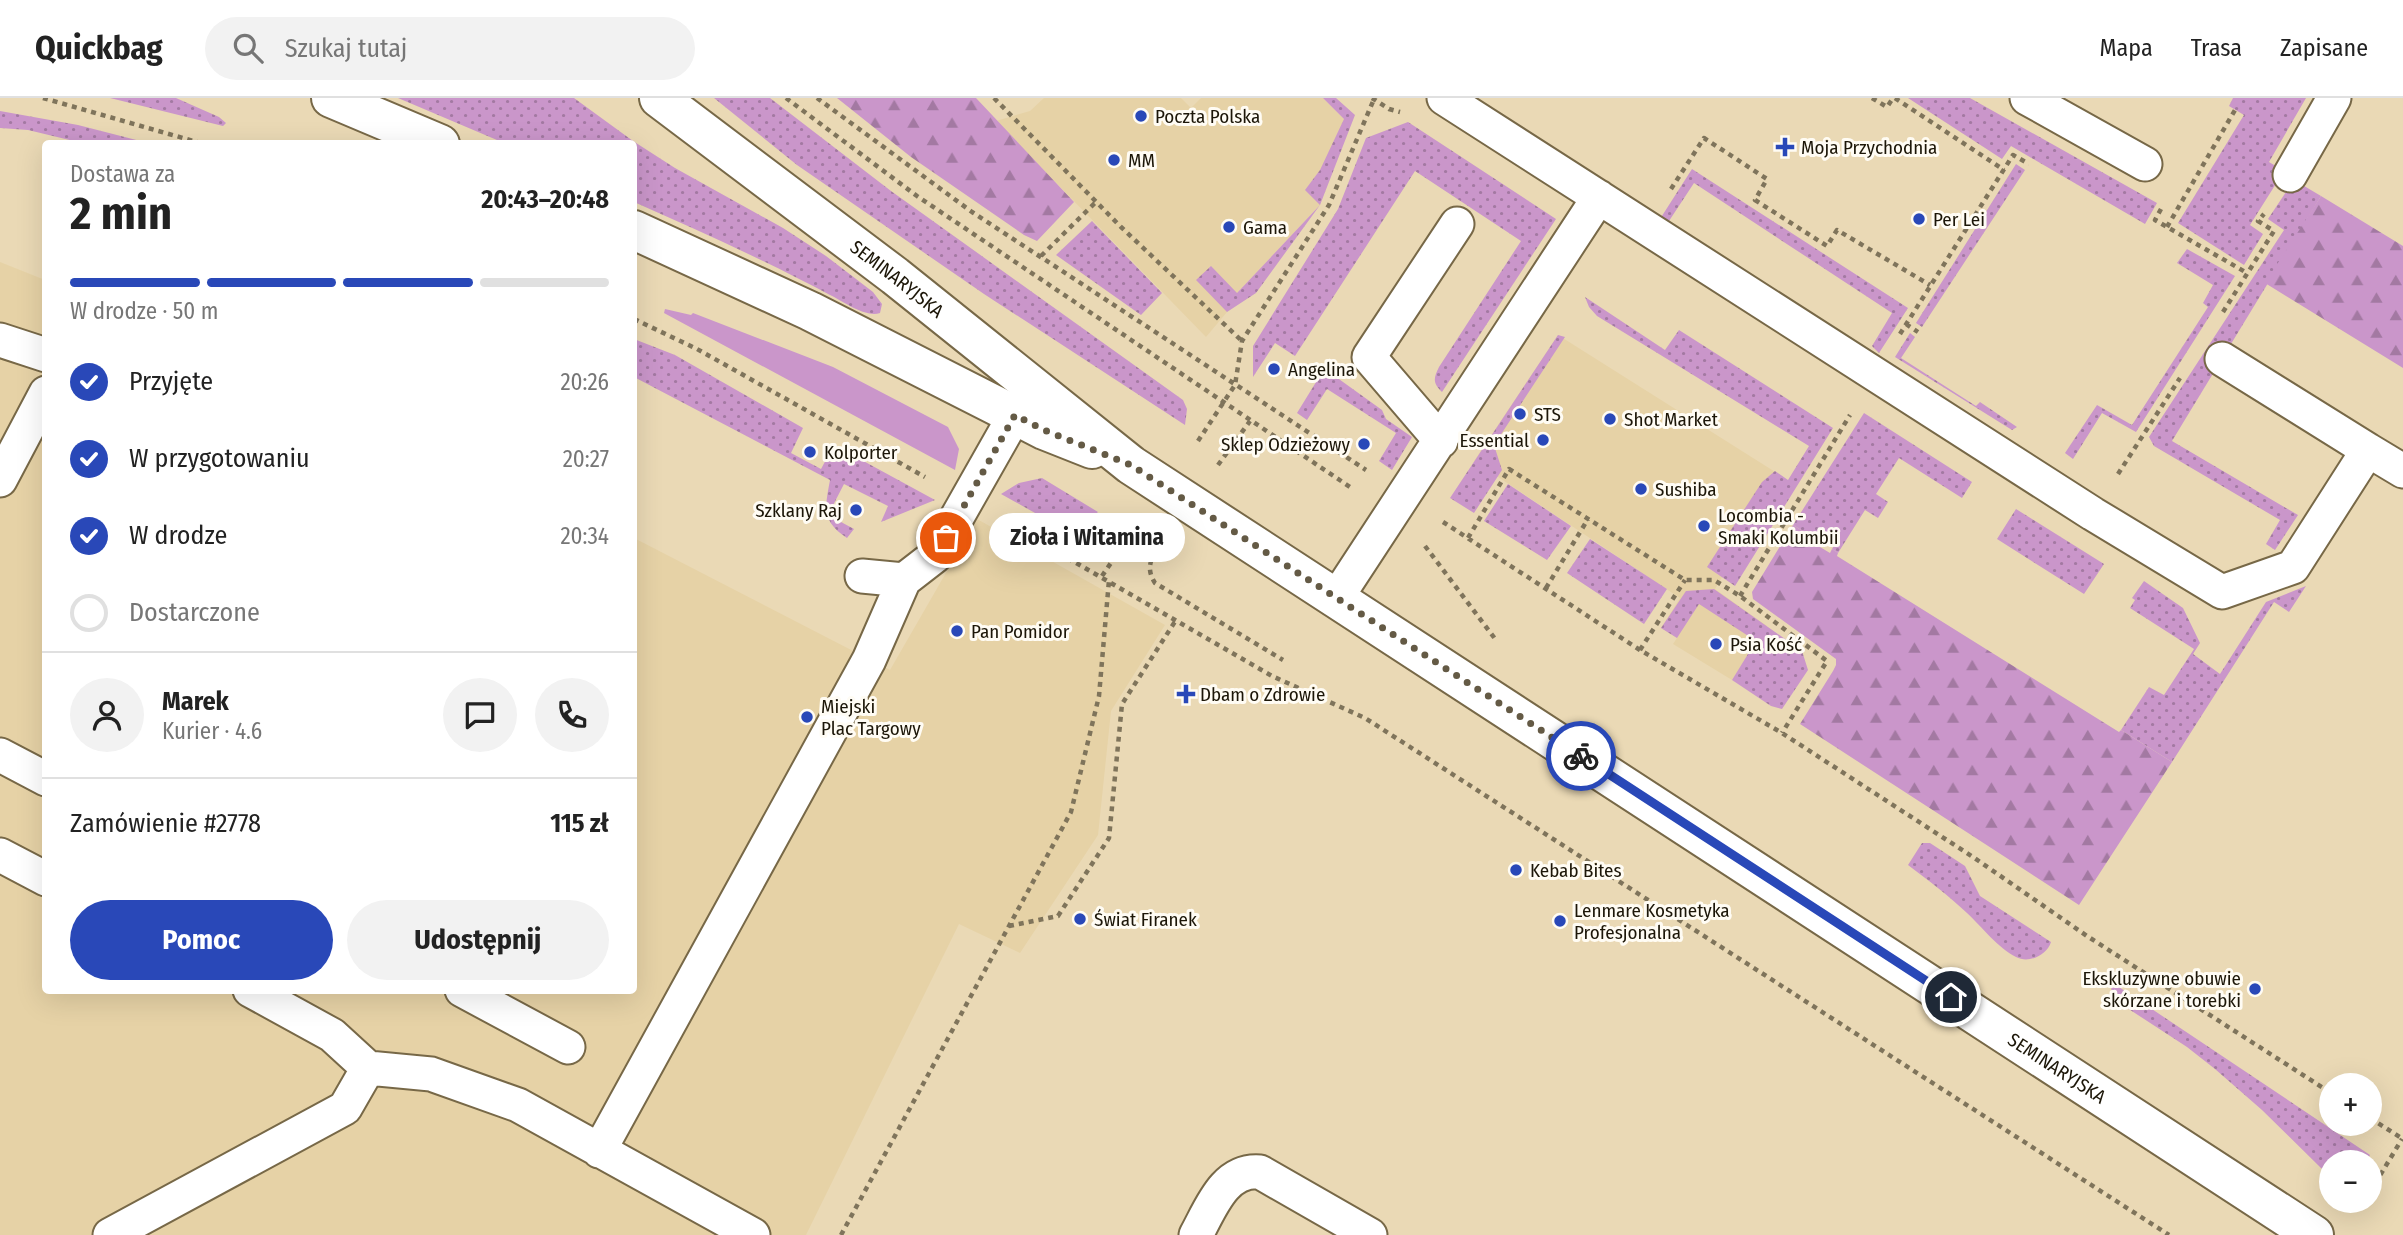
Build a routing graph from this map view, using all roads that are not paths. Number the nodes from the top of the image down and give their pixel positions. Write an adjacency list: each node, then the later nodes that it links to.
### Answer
1 (331, 98): 6 (street)
2 (659, 98): 19 (street, SEMINARYJSKA)
3 (1444, 98): 9 (lane)
4 (2027, 98): 7 (lane)
5 (2334, 98): 8 (lane)
6 (431, 140)
7 (2145, 164)
8 (2290, 175)
9 (1599, 197): 17 (lane); 18 (lane)
10 (1457, 224): 17 (lane)
11 (637, 231): 16 (street, SEMINARYJSKA)
12 (0, 340): 13 (lane)
13 (42, 354)
14 (2222, 359): 18 (lane)
15 (42, 401): 21 (lane)
16 (1015, 415): 19 (street, SEMINARYJSKA); 23 (lane)
17 (1441, 441): 24 (lane)
18 (2368, 450): 20 (lane)
19 (1131, 465): 24 (street, SEMINARYJSKA)
20 (2403, 471)
21 (0, 480)
22 (862, 576): 23 (lane)
23 (904, 580): 33 (lane)
24 (1337, 597): 38 (street, SEMINARYJSKA)
25 (0, 755): 26 (lane)
26 (42, 777)
27 (0, 855): 28 (lane)
28 (42, 878)
29 (257, 994): 32 (lane)
30 (470, 994): 31 (lane)
31 (568, 1046)
32 (368, 1069): 33 (lane); 34 (lane)
33 (599, 1151): 35 (lane)
34 (110, 1235)
35 (753, 1235)
36 (1196, 1235): 37 (lane)
37 (1370, 1235)
38 (2314, 1235)

